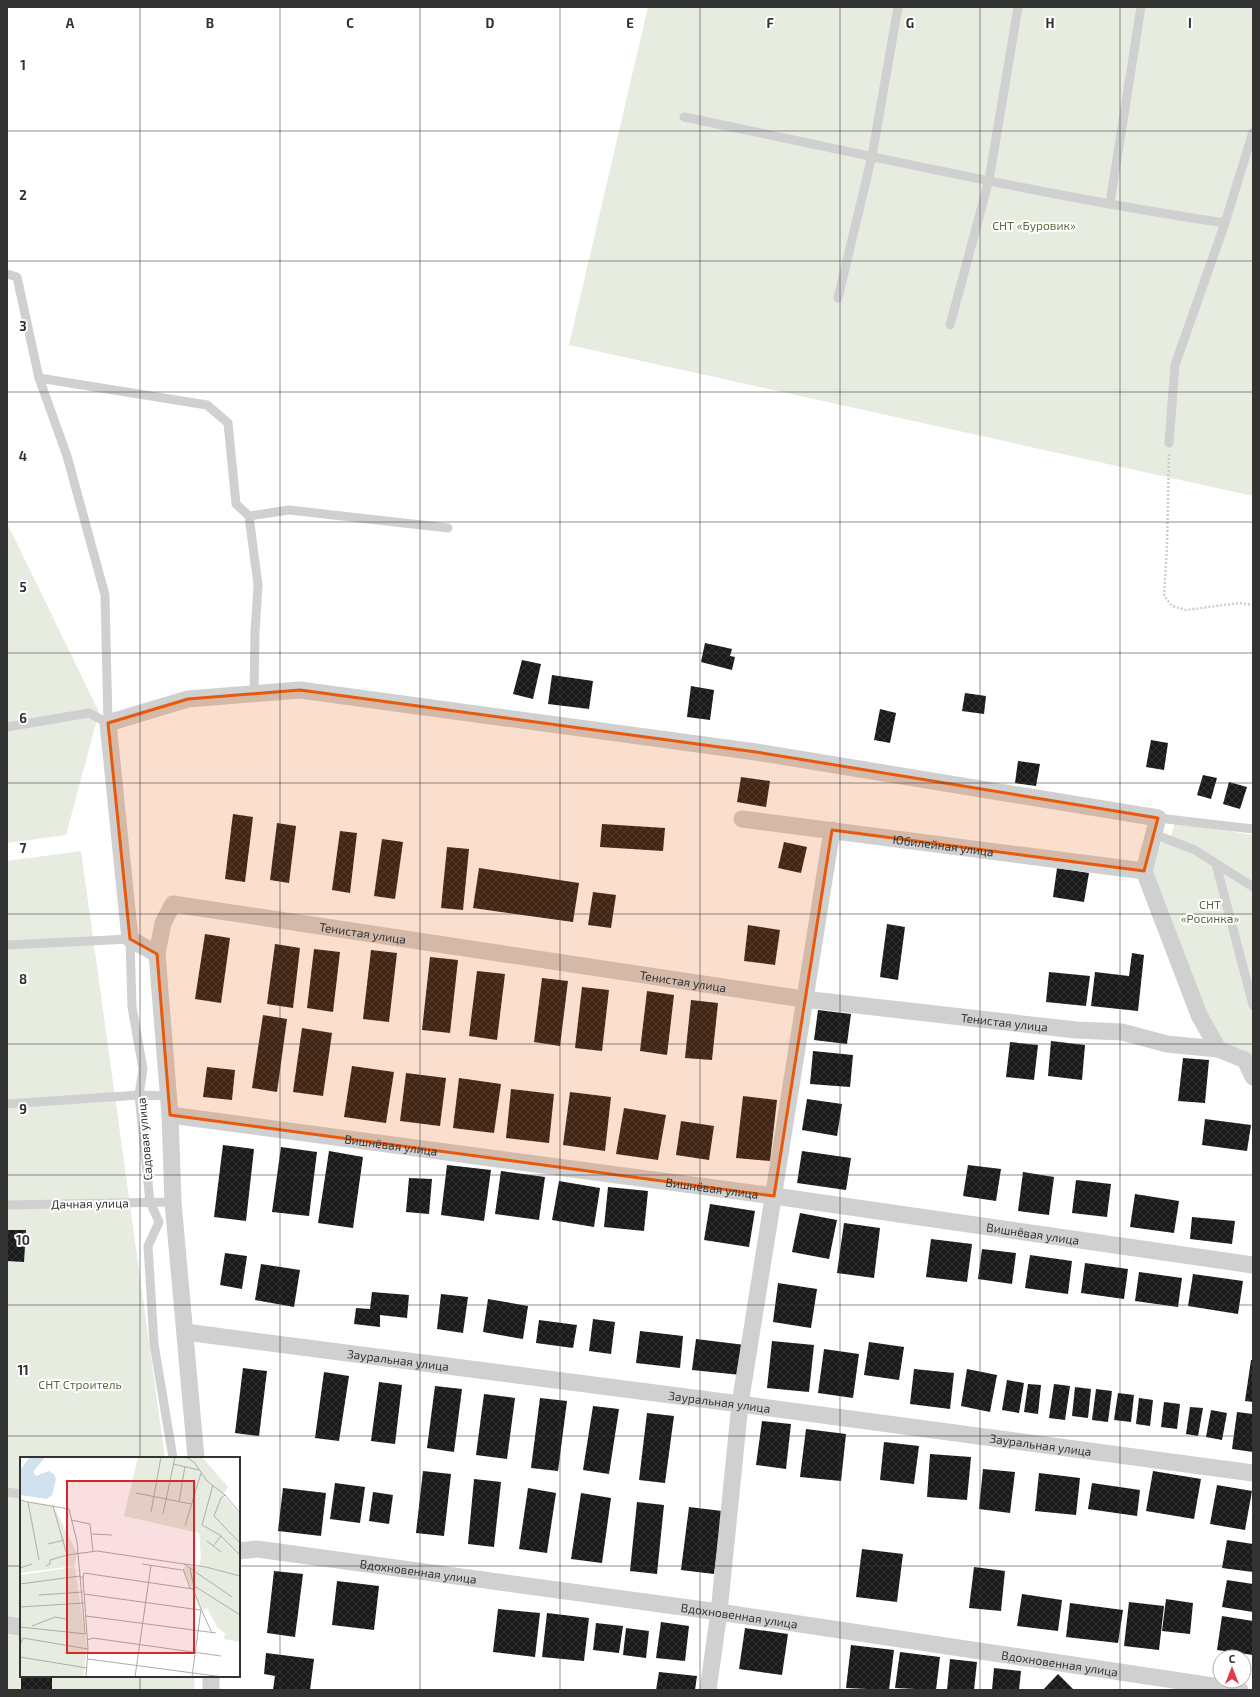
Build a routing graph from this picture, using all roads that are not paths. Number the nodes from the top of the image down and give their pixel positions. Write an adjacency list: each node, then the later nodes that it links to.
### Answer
1 (898, 7): 6 (lane)
2 (1018, 7): 7 (lane)
3 (1141, 7): 8 (lane)
4 (684, 117): 6 (lane)
5 (1253, 132): 9 (lane)
6 (872, 156): 7 (lane); 11 (lane)
7 (989, 180): 8 (lane); 12 (lane)
8 (1110, 203): 9 (lane)
9 (1225, 223): 14 (lane)
10 (7, 274): 13 (lane)
11 (838, 298)
12 (950, 324)
13 (39, 378): 15 (lane); 18 (lane)
14 (1169, 443)
15 (249, 516): 16 (lane); 17 (lane)
16 (448, 528)
17 (254, 694): 18 (street); 21 (street)
18 (108, 723): 19 (lane); 27 (street)
19 (7, 727)
20 (742, 819): 23 (street, Юбилейная улица)
21 (1156, 826): 22 (lane); 24 (lane); 25 (street)
22 (1253, 829)
23 (832, 830): 25 (street, Юбилейная улица); 30 (street)
24 (1216, 864): 26 (lane); 31 (lane)
25 (1144, 872): 32 (street)
26 (1253, 887)
27 (130, 939): 28 (lane); 29 (street); 35 (lane, Садовая улица)
28 (7, 945)
29 (157, 954): 30 (street, Тенистая улица); 36 (street)
30 (803, 999): 32 (street, Тенистая улица); 39 (street)
31 (1253, 1005)
32 (1218, 1049): 33 (street, Тенистая улица)
33 (1249, 1057): 34 (street)
34 (1253, 1077)
35 (139, 1095): 36 (lane); 37 (lane); 40 (lane, Садовая улица)
36 (169, 1096): 38 (street)
37 (7, 1104)
38 (170, 1115): 39 (street, Вишнёвая улица); 41 (street)
39 (774, 1196): 43 (street, Вишнёвая улица); 45 (street)
40 (150, 1202): 41 (lane, Дачная улица); 42 (lane, Дачная улица); 46 (lane, Садовая улица)
41 (173, 1202): 44 (street)
42 (7, 1205)
43 (1253, 1265)
44 (185, 1332): 45 (street, Зауральная улица); 47 (street)
45 (740, 1404): 48 (street, Зауральная улица); 52 (street)
46 (173, 1457)
47 (196, 1457)
48 (1253, 1473)
49 (7, 1492): 50 (lane)
50 (20, 1494)
51 (240, 1551): 52 (street, Вдохновенная улица)
52 (719, 1612): 57 (street); 58 (street, Вдохновенная улица)
53 (7, 1626): 54 (street)
54 (20, 1627)
55 (211, 1677): 56 (street)
56 (211, 1690)
57 (708, 1690)
58 (1240, 1690)

